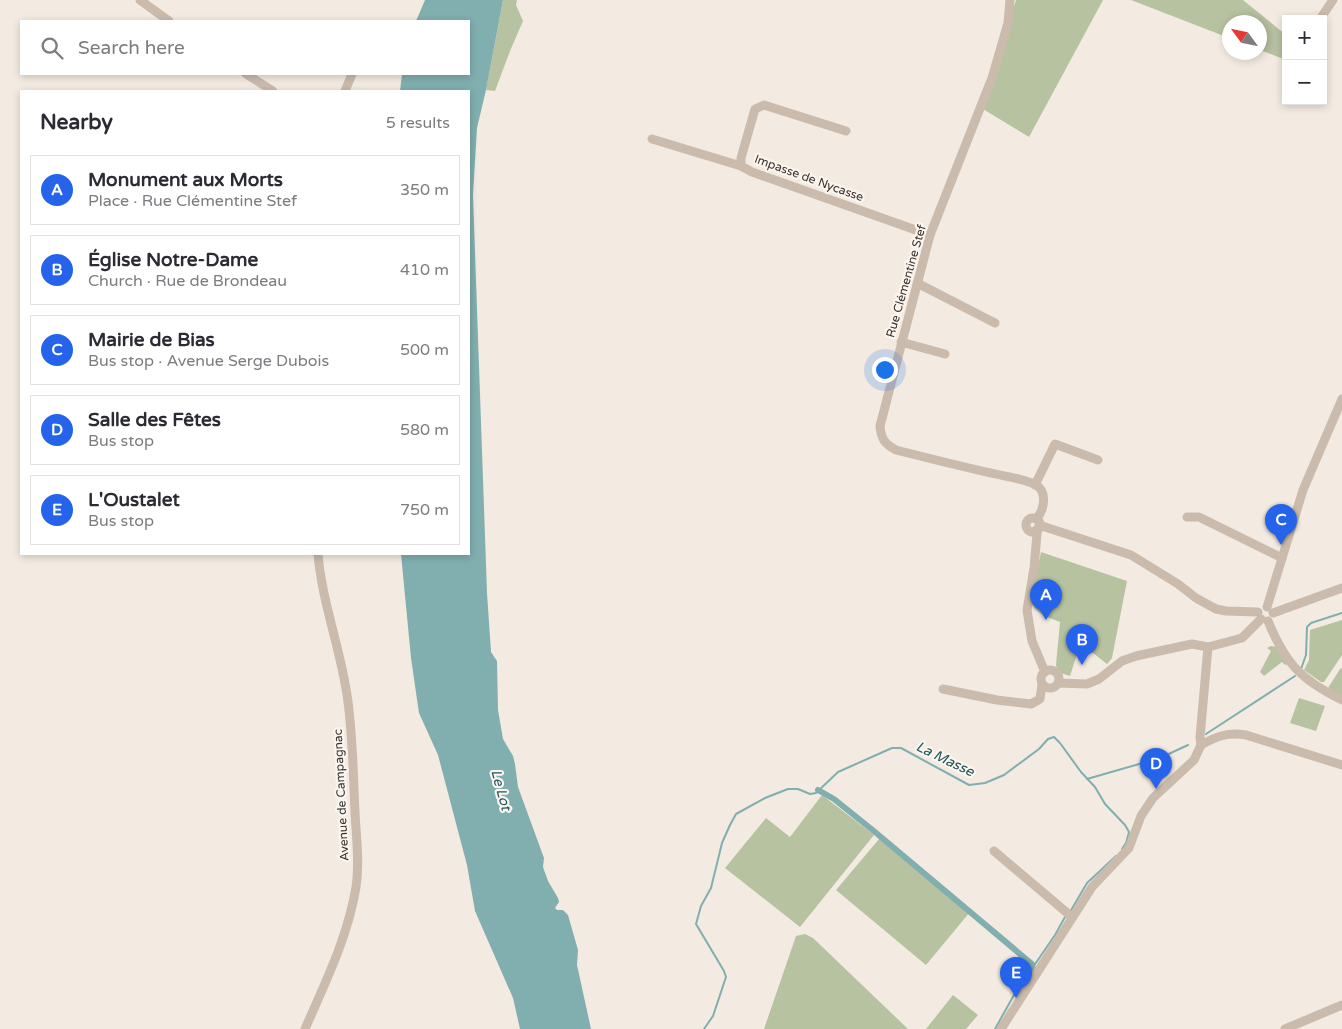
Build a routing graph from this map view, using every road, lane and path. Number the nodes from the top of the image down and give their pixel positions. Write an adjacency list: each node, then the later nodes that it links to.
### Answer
1 (140, 0): 5 (street)
2 (1010, 0): 13 (street, Rue Clémentine Stef)
3 (1333, 0): 4 (street)
4 (1323, 15)
5 (168, 20)
6 (248, 75): 8 (street)
7 (352, 75): 9 (street)
8 (271, 90)
9 (344, 90)
10 (846, 131): 12 (street, Impasse de Nycasse)
11 (652, 139): 12 (street)
12 (741, 166): 13 (street, Impasse de Nycasse)
13 (930, 235): 14 (street, Rue Clémentine Stef)
14 (917, 283): 15 (street); 16 (street, Rue Clémentine Stef)
15 (995, 324)
16 (902, 342): 17 (street); 20 (street, Rue Clémentine Stef)
17 (945, 354)
18 (1342, 398): 24 (street)
19 (1098, 460): 20 (street)
20 (1035, 485): 22 (street)
21 (1187, 517): 24 (street)
22 (1037, 525): 26 (street); 28 (street)
23 (318, 555): 38 (street, Avenue de Campagnac)
24 (1282, 558): 26 (street)
25 (1342, 588): 26 (street)
26 (1265, 614): 27 (street); 32 (street)
27 (1208, 647): 30 (street); 33 (street)
28 (1045, 672): 29 (street); 30 (street)
29 (1042, 684): 30 (street); 31 (street)
30 (1058, 684)
31 (942, 689)
32 (1342, 700)
33 (1201, 745): 34 (street); 36 (street)
34 (1342, 766)
35 (994, 851): 36 (street)
36 (1069, 915): 39 (street)
37 (1342, 1005): 40 (street)
38 (304, 1029)
39 (1002, 1029)
40 (1285, 1029)

